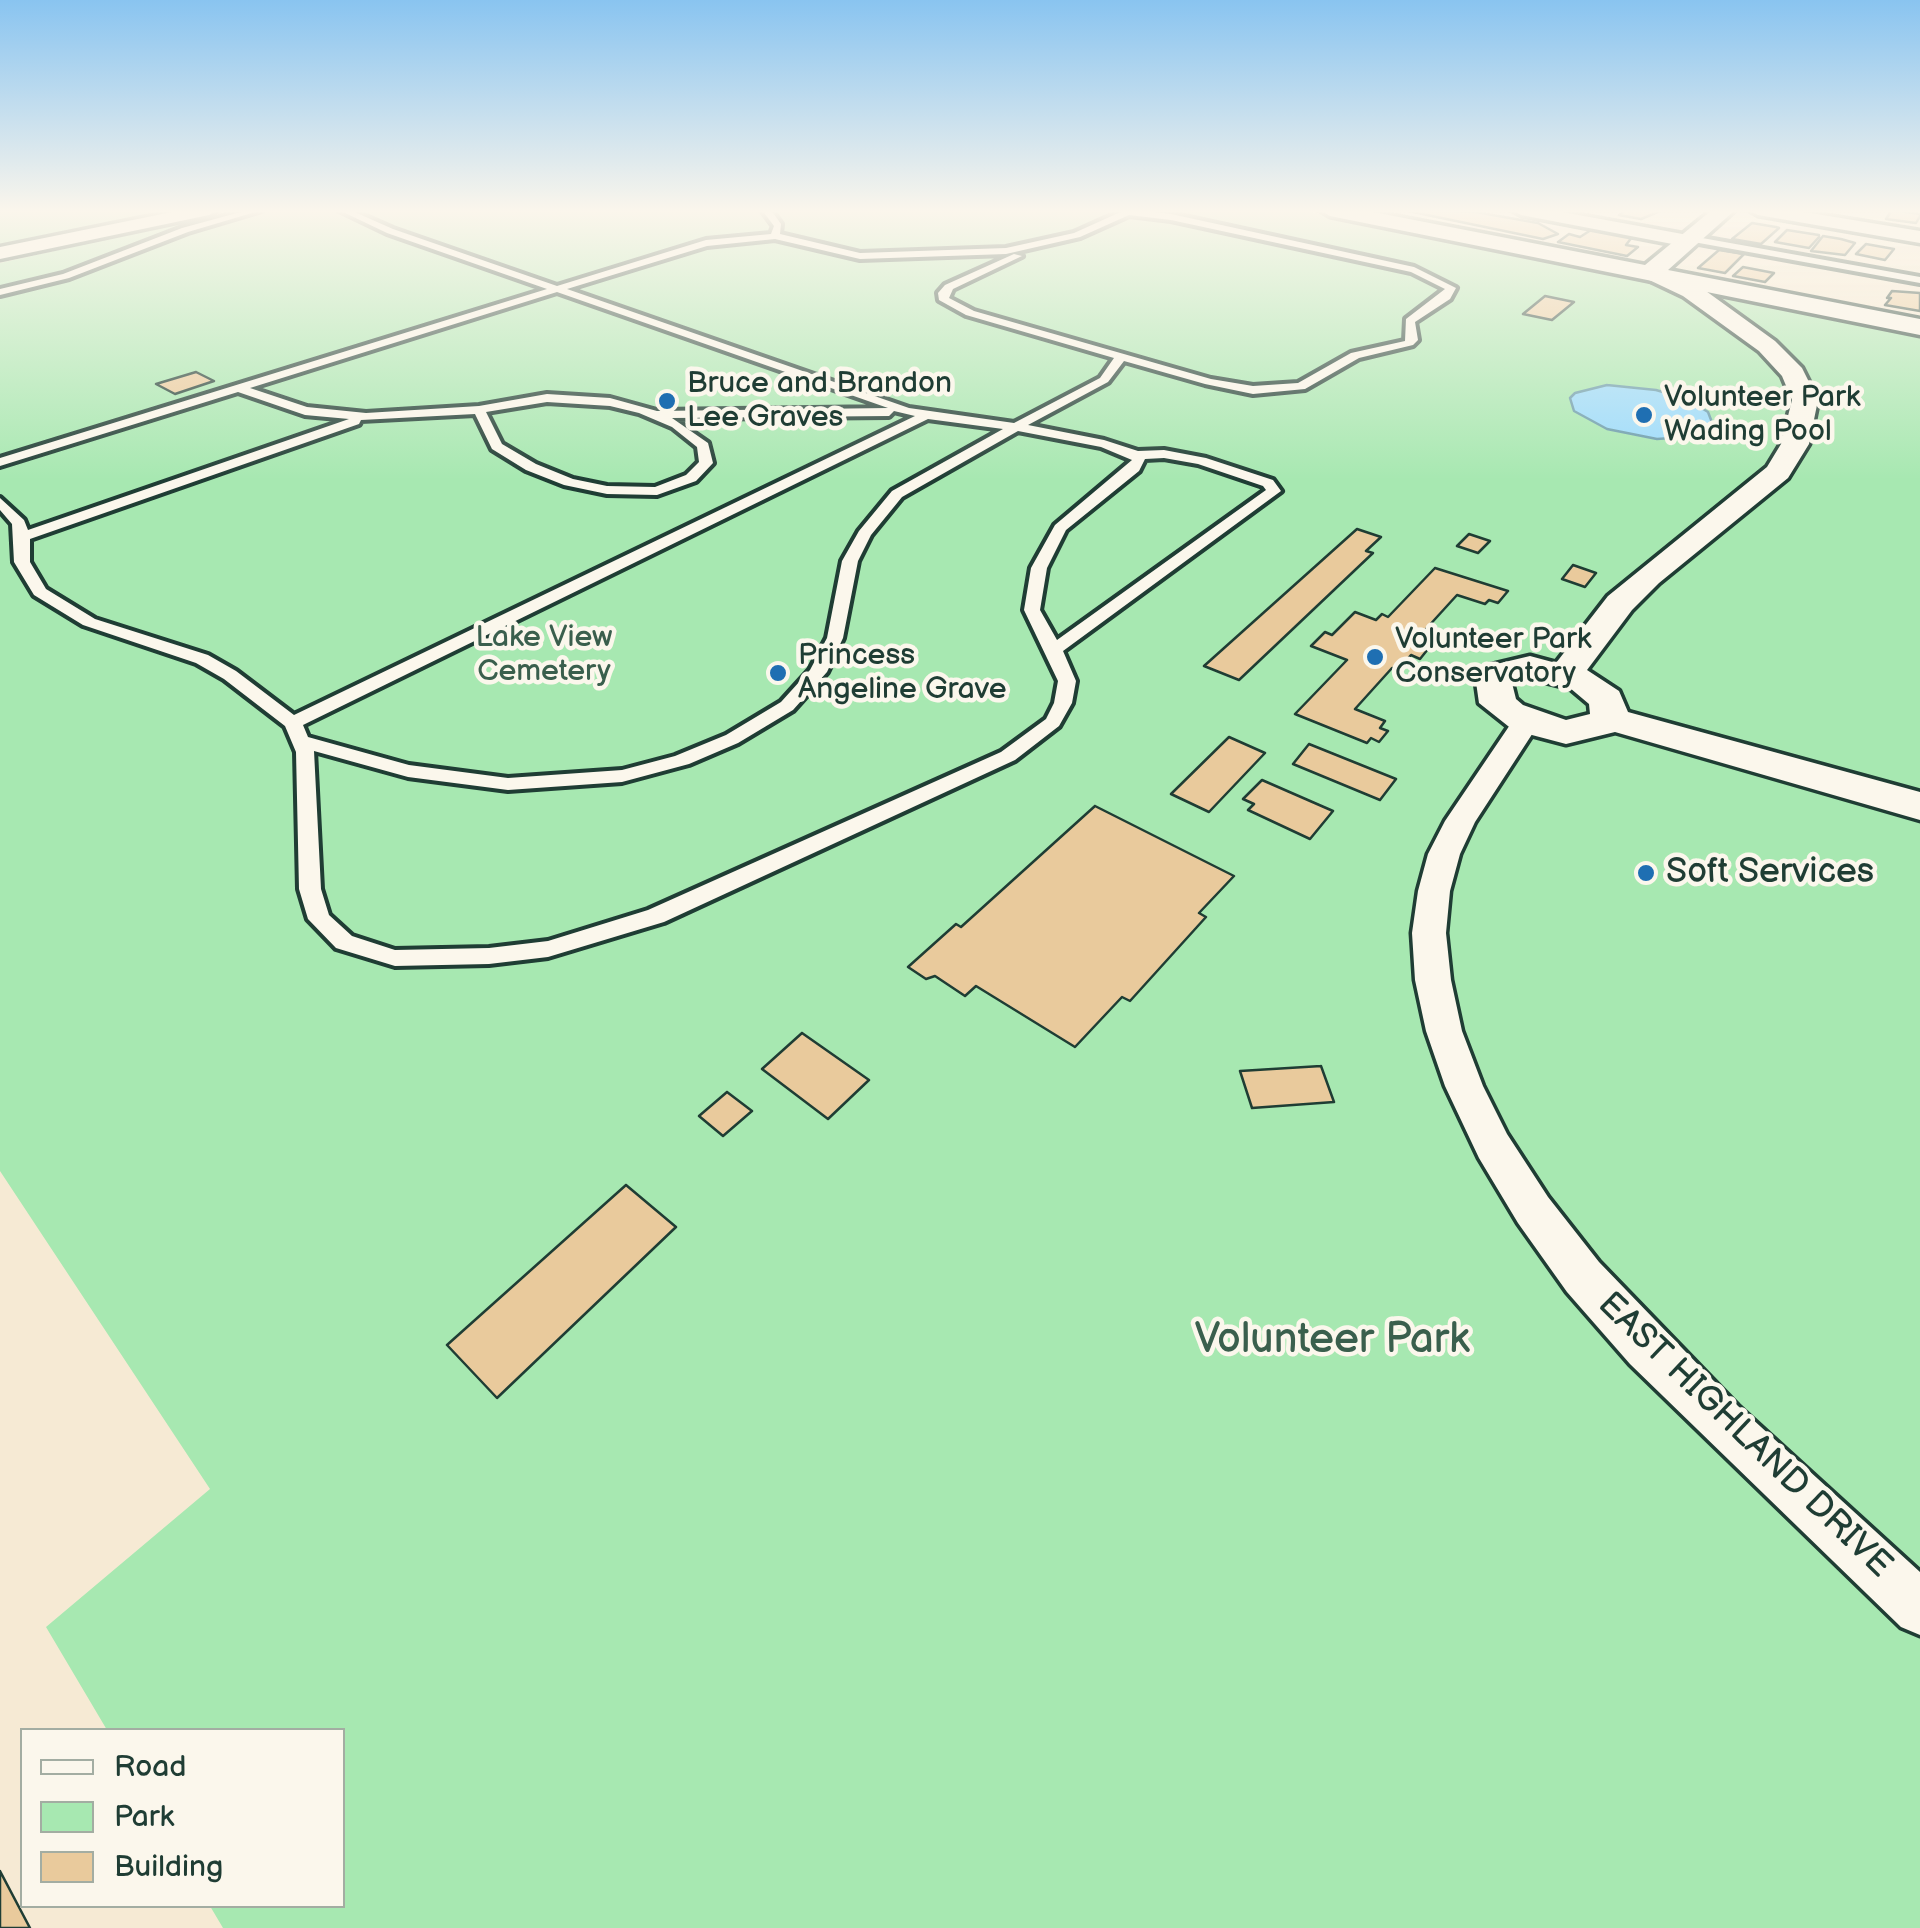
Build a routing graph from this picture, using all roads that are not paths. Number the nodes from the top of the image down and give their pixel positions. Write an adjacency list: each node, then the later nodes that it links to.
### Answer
1 (521, 300): 9 (lane)
2 (588, 300): 12 (lane)
3 (944, 300): 8 (lane)
4 (1442, 300): 8 (lane)
5 (1705, 300): 20 (street)
6 (1787, 300): 7 (street)
7 (1920, 326)
8 (1121, 357): 14 (lane)
9 (237, 388): 13 (lane); 16 (lane)
10 (479, 410): 11 (lane); 11 (lane); 13 (lane)
11 (656, 414): 12 (lane)
12 (916, 414): 14 (lane); 23 (lane)
13 (366, 417): 18 (lane)
14 (1017, 427): 15 (lane); 24 (lane)
15 (1137, 455): 19 (lane); 19 (lane)
16 (0, 462)
17 (0, 502): 18 (lane)
18 (23, 536): 23 (lane)
19 (1054, 649): 24 (lane)
20 (1567, 673): 21 (street); 22 (street)
21 (1608, 718): 22 (street); 25 (street)
22 (1526, 722): 26 (street, EAST HIGHLAND DRIVE)
23 (293, 723): 24 (lane)
24 (304, 742)
25 (1920, 806)
26 (1920, 1608)

